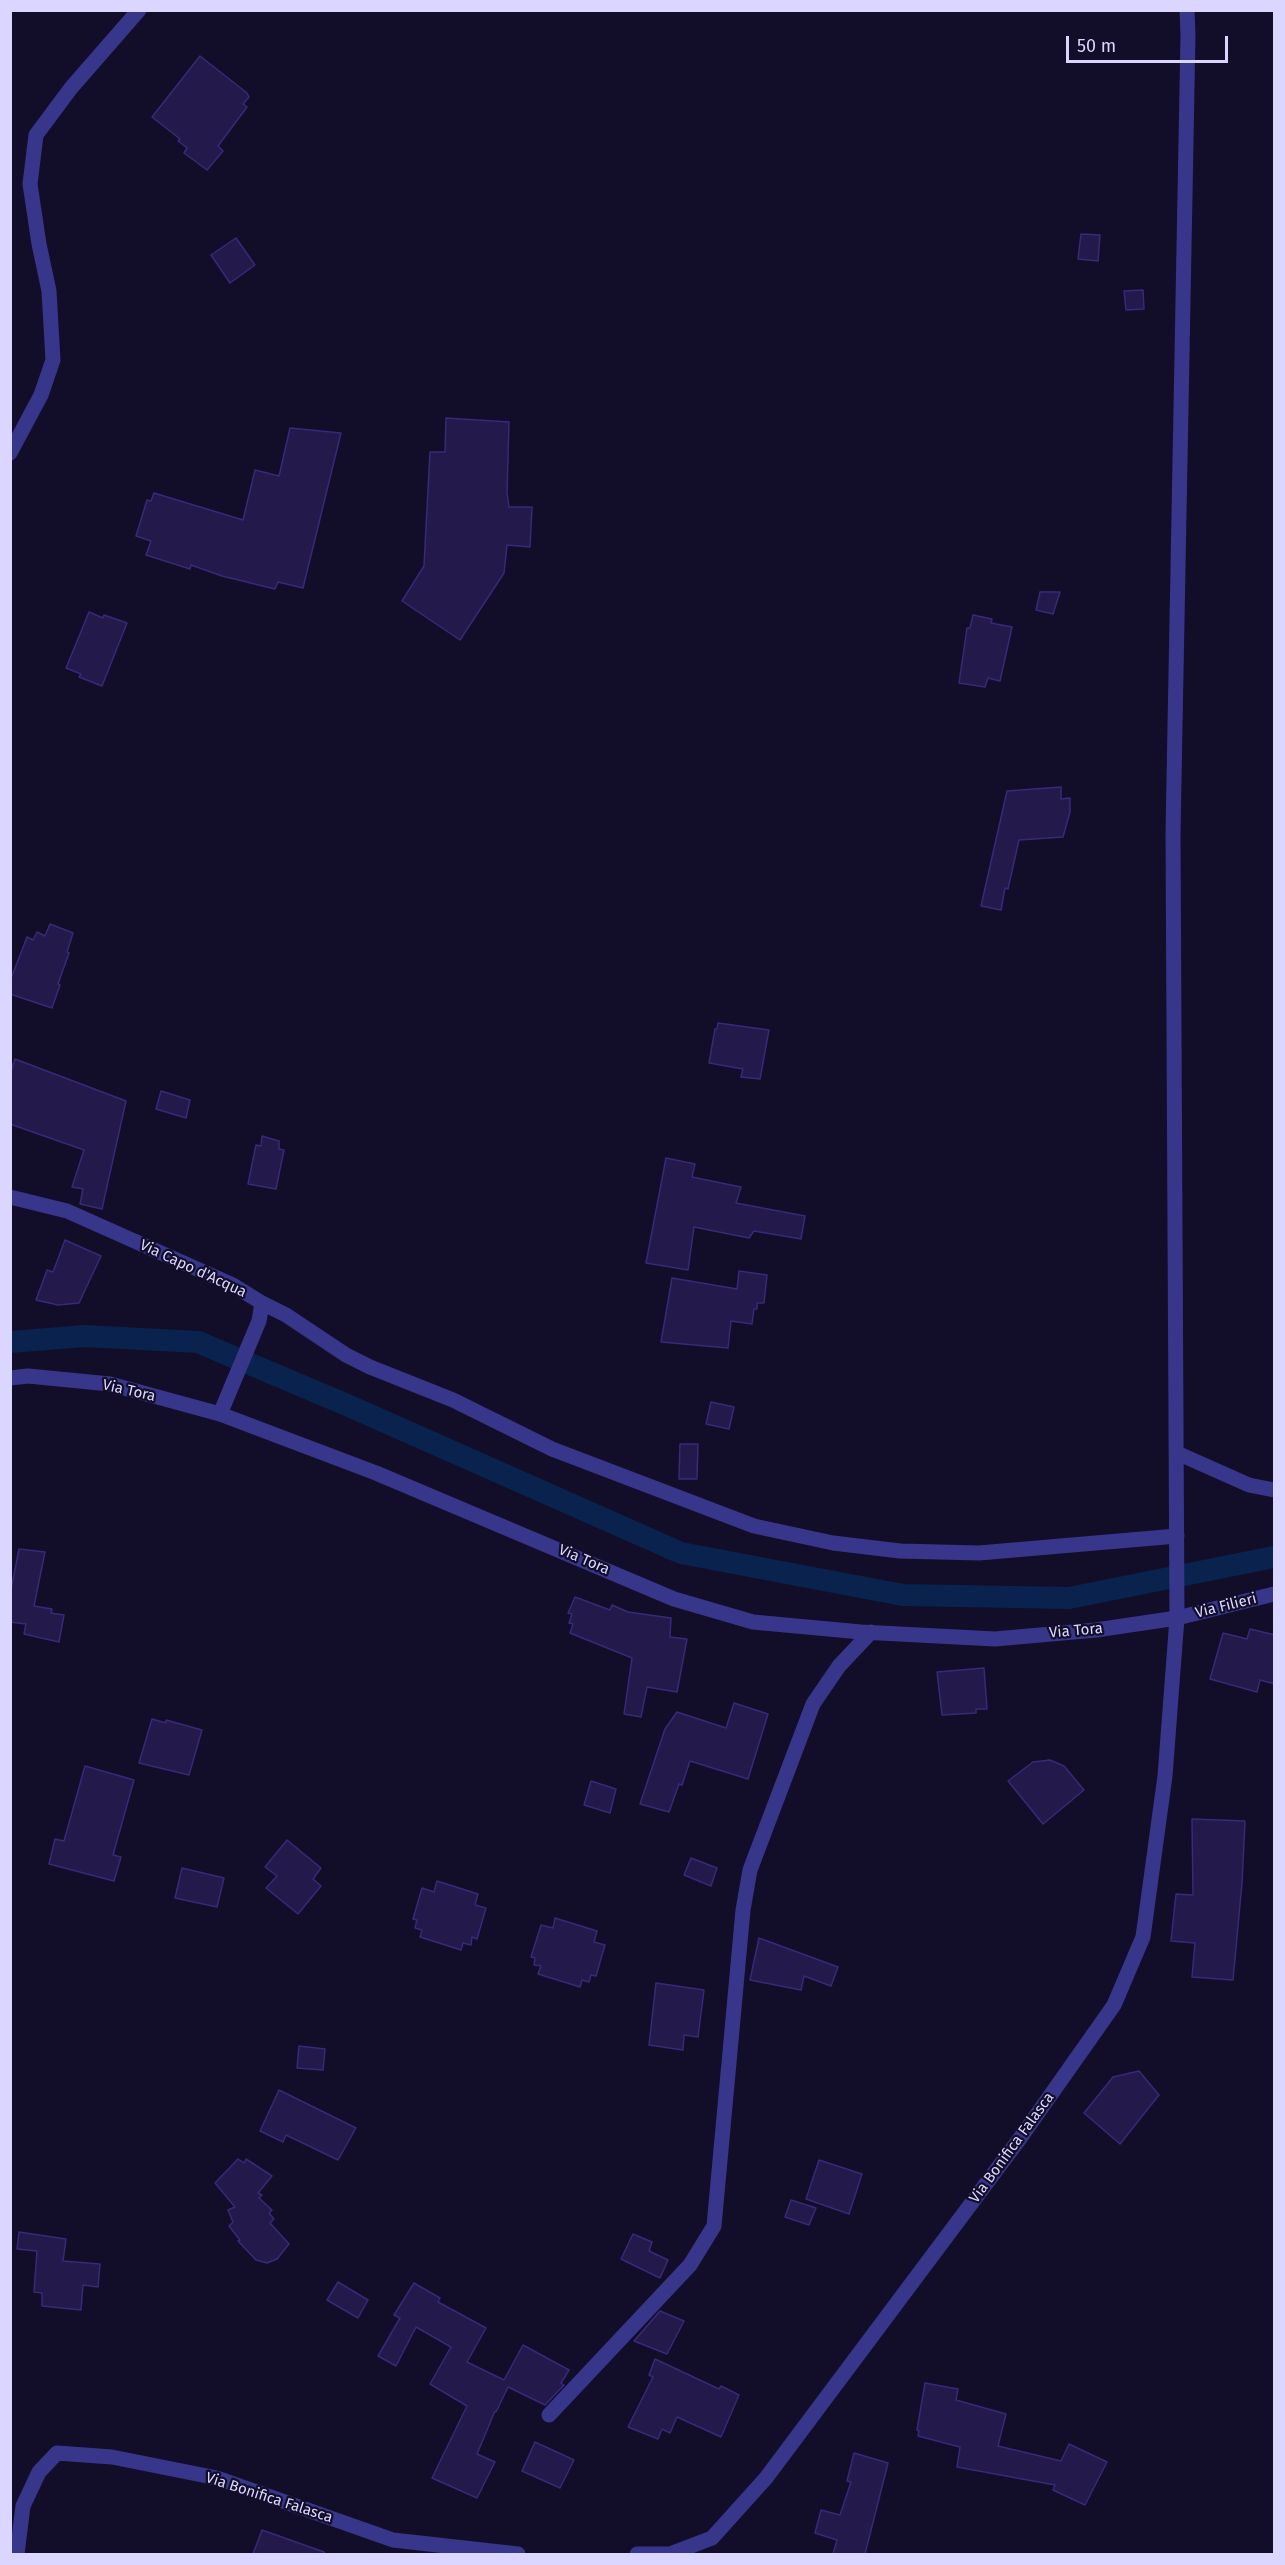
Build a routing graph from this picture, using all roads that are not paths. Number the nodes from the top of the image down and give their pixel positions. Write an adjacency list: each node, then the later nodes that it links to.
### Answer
1 (139, 10): 3 (street)
2 (1186, 10): 8 (street, Via Bonifica Falasca)
3 (10, 453)
4 (10, 1197): 5 (street, Via Capo d'Acqua)
5 (262, 1303): 7 (street, Via Capo d'Acqua); 10 (street)
6 (10, 1377): 7 (street, Via Tora)
7 (222, 1409): 13 (street, Via Tora)
8 (1177, 1453): 9 (street); 10 (street, Via Bonifica Falasca)
9 (1275, 1490)
10 (1177, 1542): 12 (street, Via Bonifica Falasca)
11 (1275, 1593): 12 (street, Via Filieri)
12 (1177, 1618): 13 (street, Via Tora); 17 (street, Via Bonifica Falasca)
13 (871, 1632): 14 (street)
14 (549, 2415)
15 (17, 2554): 16 (street, Via Bonifica Falasca)
16 (518, 2554)
17 (637, 2554)

